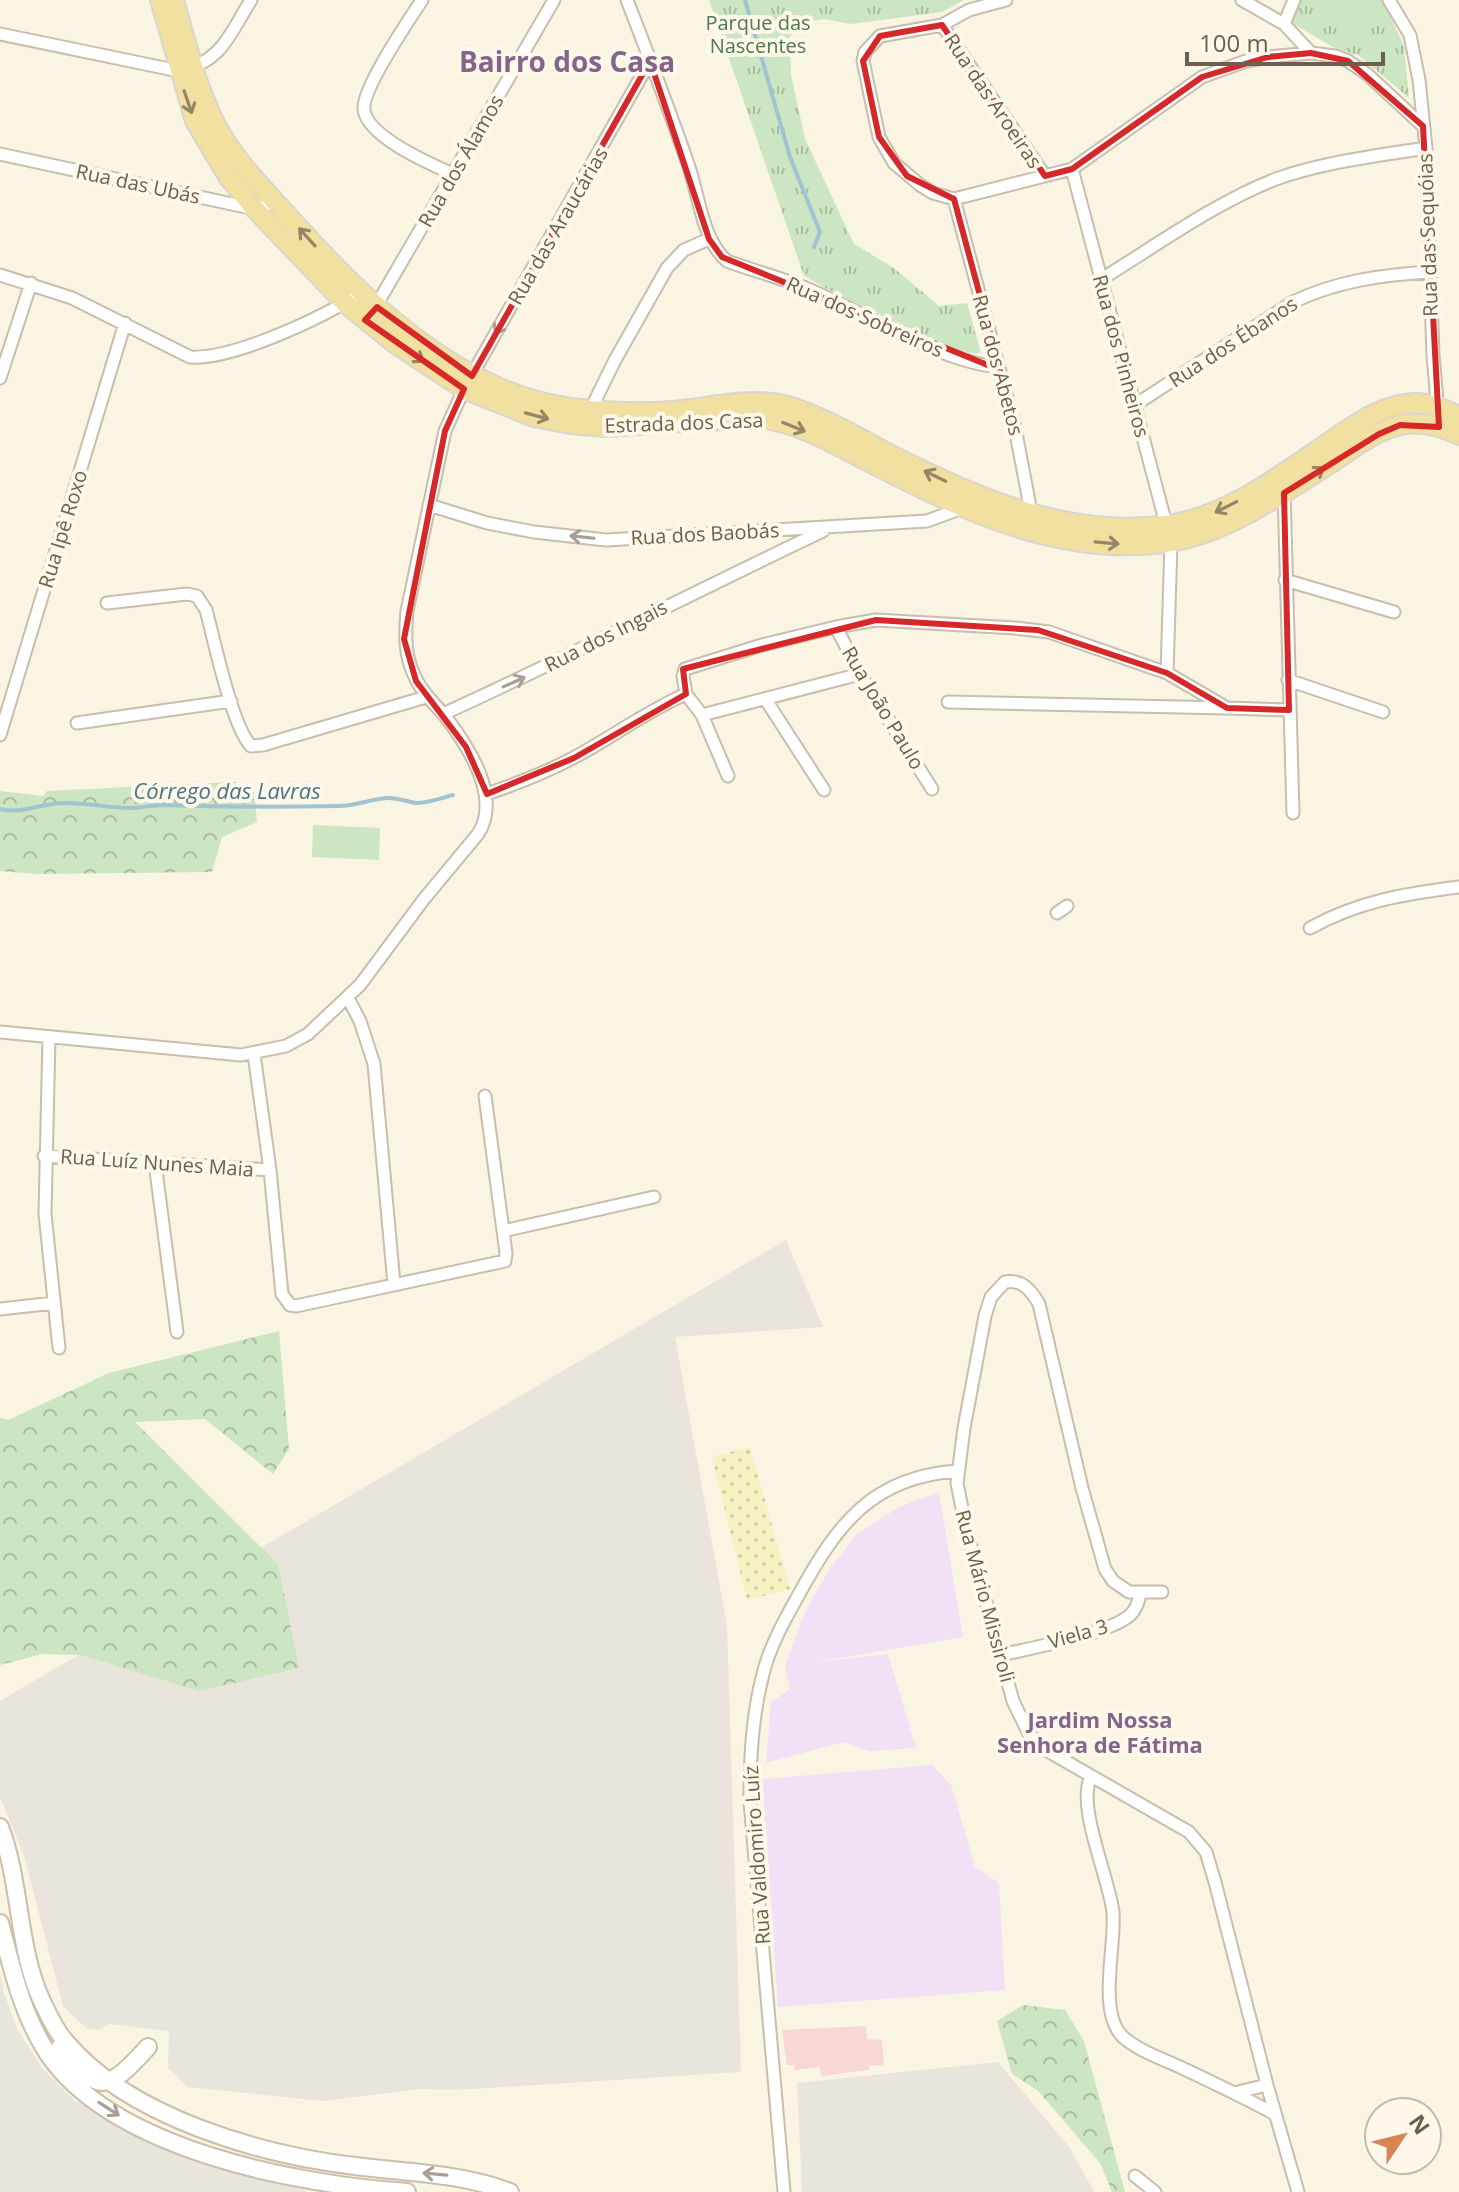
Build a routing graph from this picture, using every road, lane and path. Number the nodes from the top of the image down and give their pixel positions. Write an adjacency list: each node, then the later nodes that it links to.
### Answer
1 (160, 0): 16 (main road, Estrada dos Casa)
2 (174, 0): 16 (main road, Estrada dos Casa)
3 (251, 0): 16 (street)
4 (422, 0): 21 (street)
5 (554, 0): 21 (street, Rua dos Álamos)
6 (627, 0): 15 (street)
7 (1006, 0): 12 (street)
8 (1242, 0): 11 (street)
9 (1294, 0): 11 (street)
10 (1389, 0): 17 (street)
11 (1284, 24): 14 (street)
12 (942, 25): 22 (street, Rua das Aroeiras); 23 (street)
13 (0, 34): 16 (street)
14 (1311, 53): 17 (street, Rua das Sequóias); 20 (street)
15 (650, 61): 26 (street); 37 (street, Rua das Araucárias, one-way to 37)
16 (186, 69): 24 (main road, Estrada dos Casa); 25 (main road, Estrada dos Casa, one-way to 25)
17 (1423, 126): 18 (street, Rua das Sequóias)
18 (1426, 148): 27 (street, Rua das Sequóias); 29 (street)
19 (0, 154): 25 (street, Rua das Ubás)
20 (1072, 169): 22 (street); 29 (street, Rua dos Pinheiros)
21 (453, 174): 33 (street, Rua dos Álamos)
22 (1045, 176): 23 (street)
23 (954, 199): 35 (street, Rua dos Abetos)
24 (275, 202): 25 (street); 31 (main road, Estrada dos Casa, one-way to 24)
25 (255, 209): 32 (main road, Estrada dos Casa)
26 (709, 239): 35 (street, Rua dos Sobreiros); 42 (street)
27 (1429, 272): 38 (street, Rua dos Ébanos); 39 (street, Rua das Sequóias)
28 (0, 275): 30 (street)
29 (1100, 280): 38 (street, Rua dos Pinheiros)
30 (31, 283): 34 (street); 36 (street)
31 (362, 292): 32 (street); 33 (main road, Estrada dos Casa)
32 (345, 303): 33 (main road, Estrada dos Casa); 34 (street)
33 (371, 313): 37 (main road, Estrada dos Casa)
34 (125, 323): 72 (street, Rua Ipê Roxo)
35 (999, 367): 49 (street, Rua dos Abetos)
36 (0, 378)
37 (468, 382): 42 (main road, Estrada dos Casa); 47 (street, Rua das Araucárias)
38 (1135, 405): 52 (street, Rua dos Pinheiros)
39 (1438, 407): 41 (main road, Estrada dos Casa); 43 (street, Rua das Sequóias); 45 (main road, Estrada dos Casa)
40 (754, 411): 42 (main road, Estrada dos Casa); 46 (main road, Estrada dos Casa, one-way to 40); 48 (main road, Estrada dos Casa, one-way to 48)
41 (1459, 416)
42 (587, 418)
43 (1439, 427): 44 (main road, Estrada dos Casa); 45 (main road, Estrada dos Casa, one-way to 43)
44 (1459, 435)
45 (1282, 484): 52 (main road, Estrada dos Casa); 54 (street)
46 (975, 494): 48 (street); 49 (main road, Estrada dos Casa)
47 (429, 505): 51 (street, Rua dos Baobás, one-way to 47); 62 (street, Rua das Araucárias)
48 (963, 509): 49 (main road, Estrada dos Casa); 50 (street, Rua dos Baobás)
49 (1031, 524): 52 (main road, Estrada dos Casa)
50 (828, 529): 51 (street, Rua dos Baobás); 53 (street, Rua dos Ingais)
51 (762, 532): 53 (street)
52 (1169, 534): 58 (street, Rua dos Pinheiros)
53 (768, 557): 69 (street, Rua dos Ingais, one-way to 53)
54 (1285, 580): 56 (street); 60 (street)
55 (107, 603): 64 (street)
56 (1394, 612)
57 (836, 627): 58 (street); 59 (street, Rua João Paulo); 61 (street)
58 (1167, 673): 66 (street)
59 (860, 674): 63 (street); 74 (street, Rua João Paulo)
60 (1288, 680): 67 (street); 68 (street)
61 (686, 694): 70 (street); 76 (street)
62 (426, 697): 64 (street); 69 (street, Rua das Araucárias)
63 (766, 700): 70 (street); 75 (street)
64 (231, 701): 71 (street)
65 (948, 702): 66 (street)
66 (1227, 708): 67 (street)
67 (1289, 710): 77 (street)
68 (1383, 712)
69 (443, 714): 76 (street, Rua das Araucárias)
70 (702, 715): 73 (street)
71 (77, 723)
72 (0, 731)
73 (728, 776)
74 (932, 789)
75 (824, 790)
76 (487, 794): 80 (street)
77 (1293, 813)
78 (1459, 887): 79 (street)
79 (1310, 928)
80 (348, 998): 83 (street); 90 (street)
81 (0, 1032): 82 (street)
82 (49, 1037): 83 (street); 85 (street)
83 (254, 1054): 87 (street)
84 (485, 1096): 89 (street)
85 (44, 1156): 86 (street, Rua Luíz Nunes Maia); 91 (street)
86 (155, 1163): 87 (street, Rua Luíz Nunes Maia); 93 (street)
87 (270, 1170): 90 (street)
88 (654, 1197): 89 (street)
89 (503, 1231): 90 (street)
90 (394, 1284)
91 (54, 1303): 92 (street); 94 (street)
92 (0, 1309)
93 (177, 1332)
94 (59, 1348)
95 (957, 1471): 97 (street, Rua Mário Missiroli); 98 (street, Rua Mário Missiroli); 111 (street, Rua Valdomiro Luíz)
96 (1162, 1592): 97 (street)
97 (1140, 1594): 98 (street, Viela 3)
98 (1001, 1655): 99 (street, Rua Mário Missiroli)
99 (1091, 1777): 105 (street, Rua Mário Missiroli); 106 (street)
100 (0, 1827): 104 (main road)
101 (0, 1923): 102 (main road)
102 (9, 1955): 104 (main road); 109 (main road, one-way to 109)
103 (148, 2047): 104 (main road)
104 (111, 2081): 110 (main road, one-way to 104)
105 (1267, 2085): 106 (street); 107 (street, Rua Mário Missiroli)
106 (1234, 2093): 107 (street)
107 (1275, 2114): 113 (street, Rua Mário Missiroli)
108 (1135, 2176): 112 (street)
109 (407, 2192)
110 (510, 2192)
111 (784, 2192)
112 (1155, 2192)
113 (1298, 2192)

